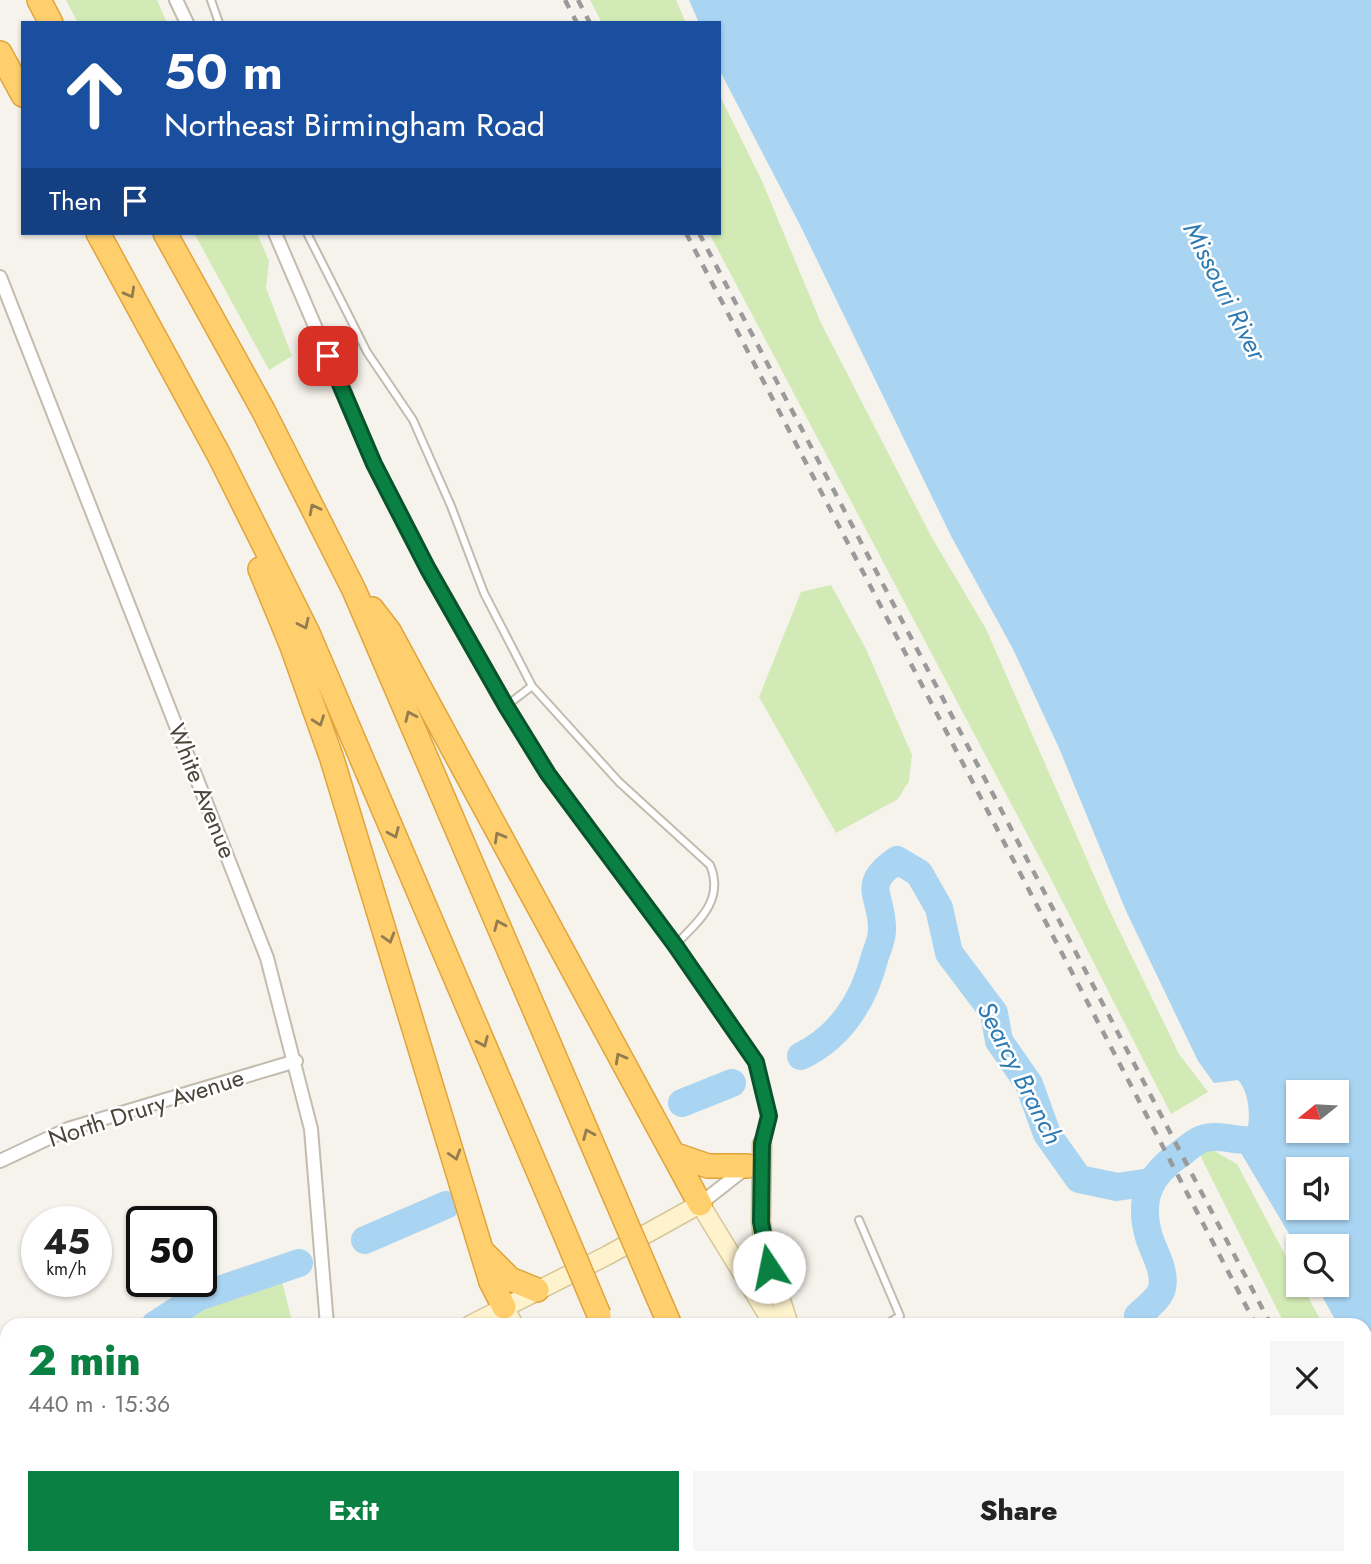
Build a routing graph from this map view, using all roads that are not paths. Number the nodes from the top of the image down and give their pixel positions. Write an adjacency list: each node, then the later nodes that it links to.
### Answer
1 (38, 0): 4 (highway)
2 (176, 0): 5 (street)
3 (211, 0): 6 (lane)
4 (50, 21)
5 (186, 21)
6 (218, 21)
7 (0, 53): 8 (highway)
8 (21, 91)
9 (99, 235): 14 (highway, one-way to 14)
10 (166, 235): 15 (highway, one-way to 10)
11 (276, 235): 17 (street)
12 (308, 235): 16 (lane)
13 (0, 277): 19 (street, White Avenue)
14 (205, 430): 26 (highway, one-way to 26); 30 (highway, one-way to 30, bridge)
15 (354, 590): 21 (highway, one-way to 15); 31 (highway, one-way to 15, bridge)
16 (532, 686): 17 (lane); 18 (lane)
17 (506, 706): 18 (street)
18 (675, 945): 20 (street)
19 (296, 1061): 22 (street, North Drury Avenue); 29 (street, White Avenue)
20 (762, 1144): 23 (street); 33 (main road)
21 (676, 1155): 23 (highway); 24 (highway)
22 (0, 1161)
23 (747, 1166): 24 (street)
24 (700, 1203): 27 (main road); 32 (main road)
25 (859, 1220): 34 (lane)
26 (485, 1254): 27 (highway); 28 (highway)
27 (537, 1290): 28 (main road)
28 (509, 1316)
29 (326, 1318)
30 (600, 1318)
31 (667, 1318)
32 (770, 1318)
33 (787, 1318)
34 (897, 1318)

